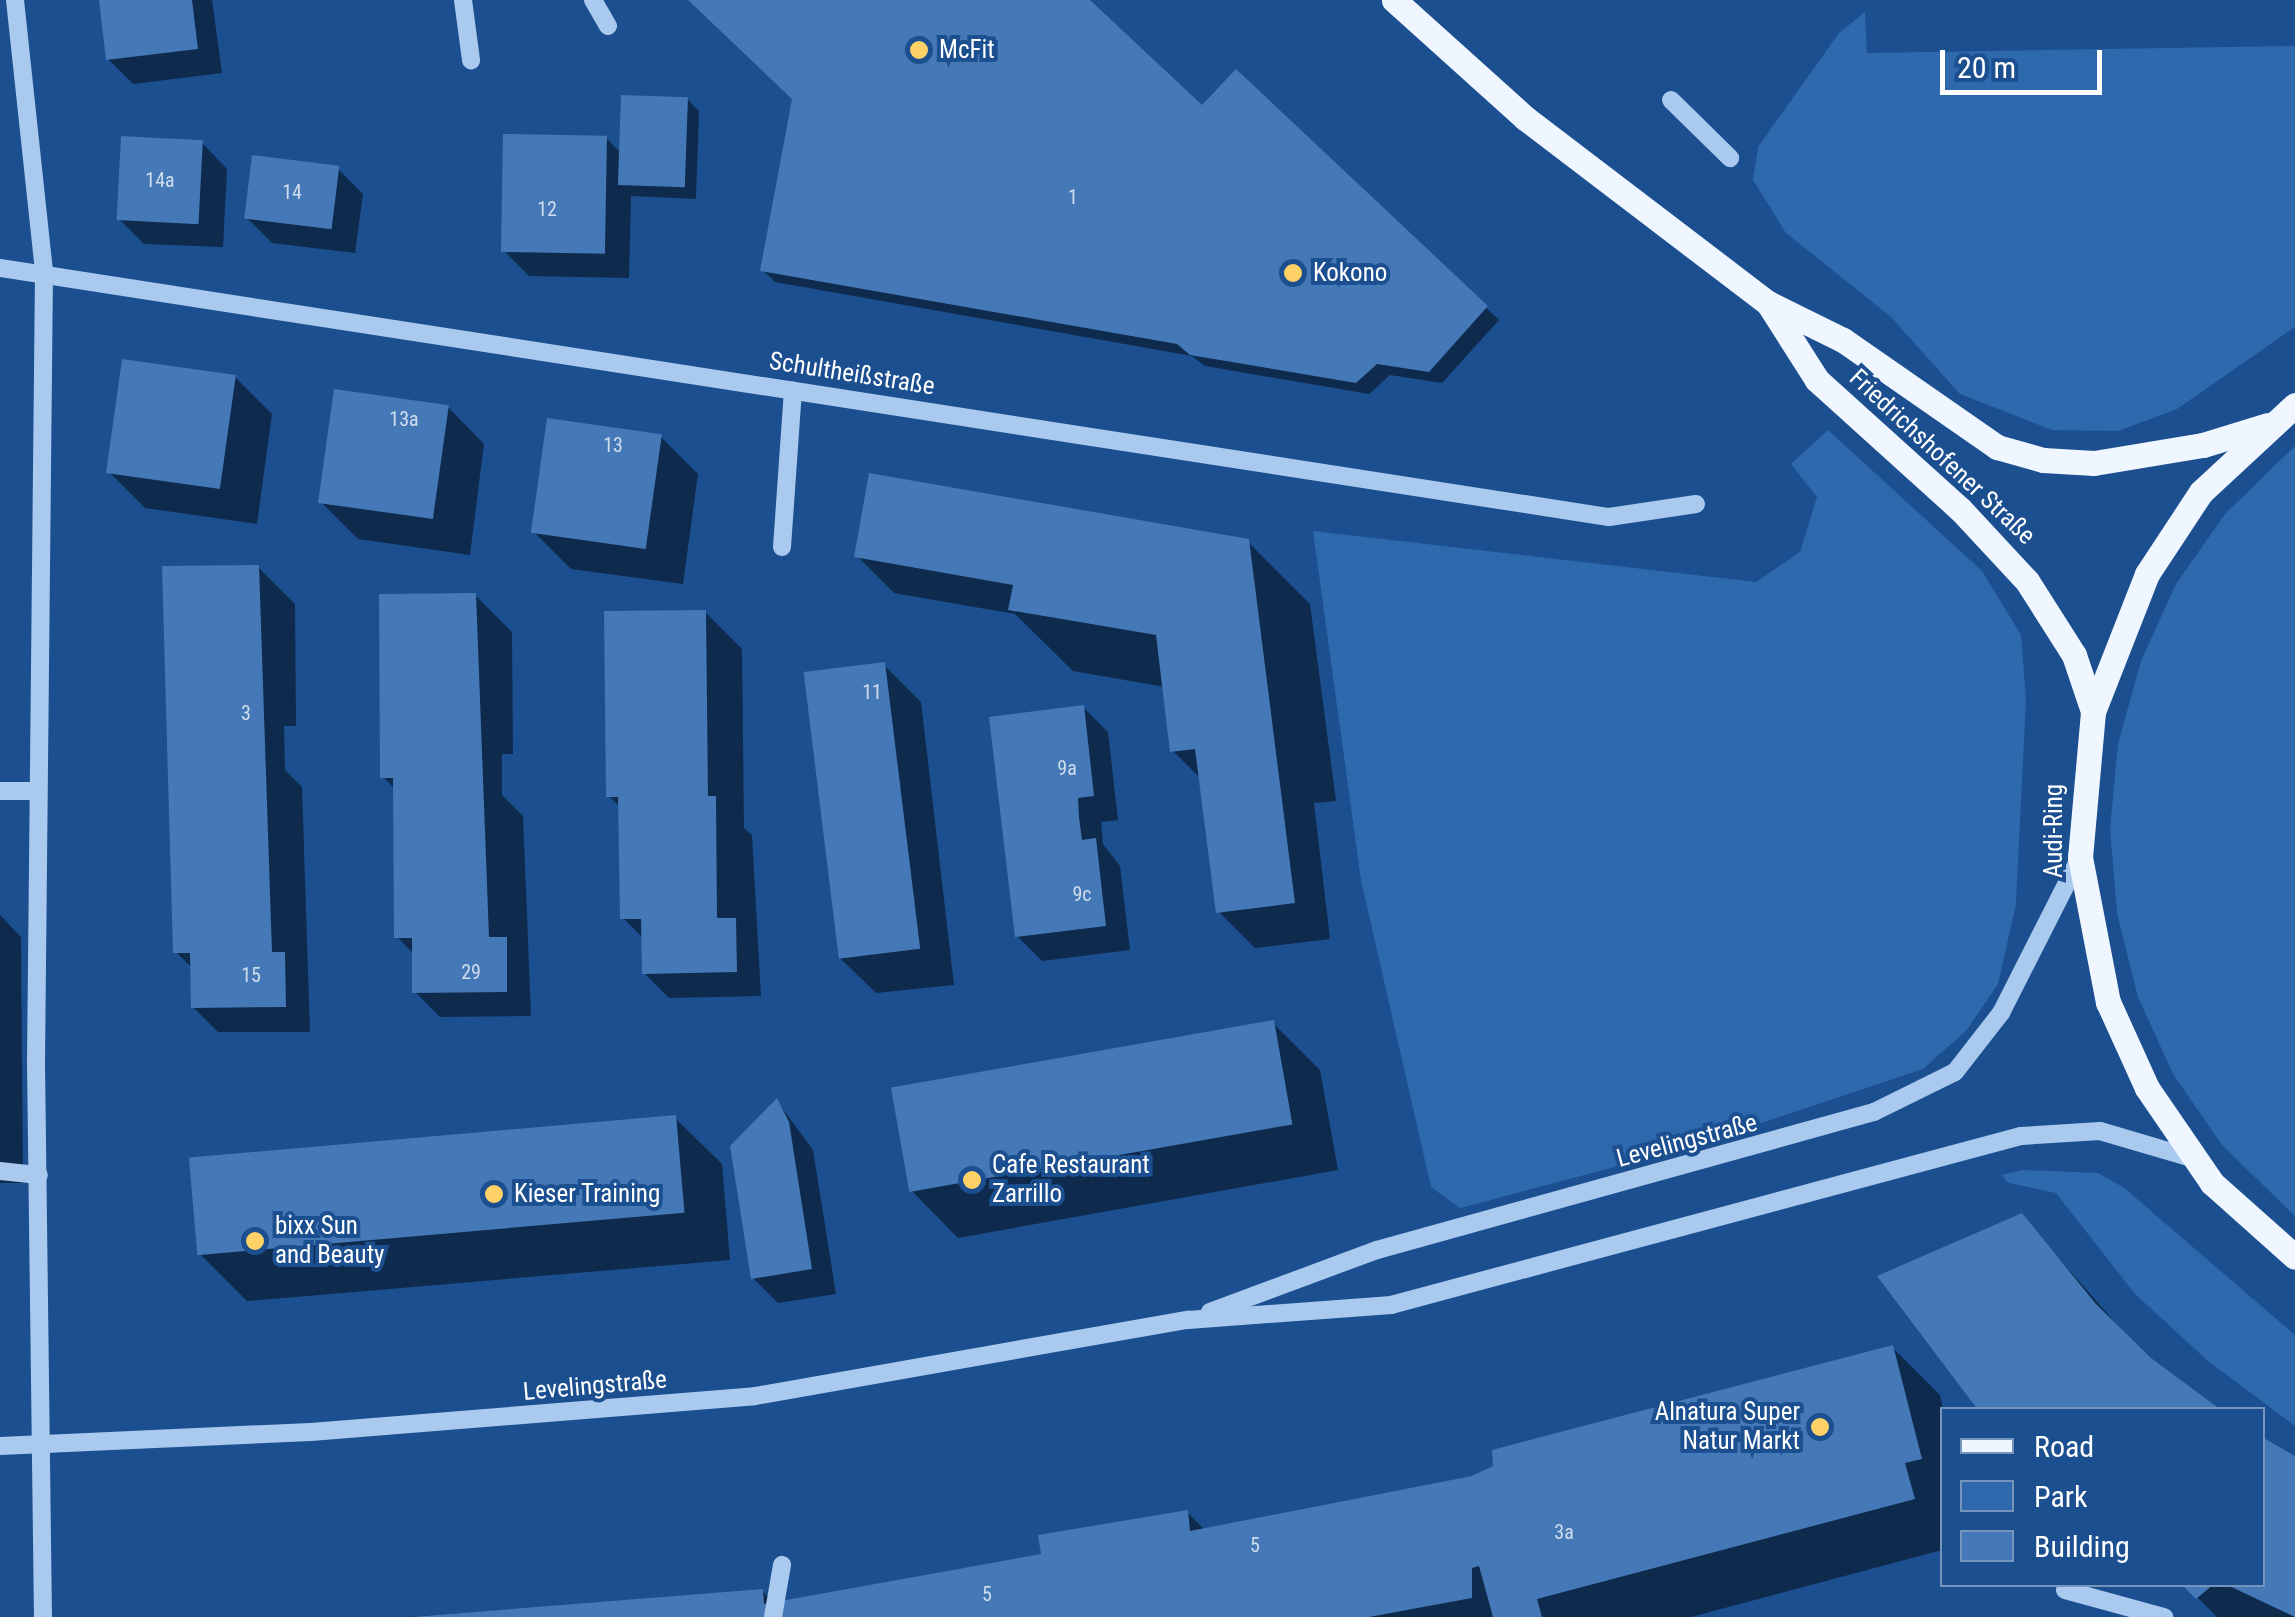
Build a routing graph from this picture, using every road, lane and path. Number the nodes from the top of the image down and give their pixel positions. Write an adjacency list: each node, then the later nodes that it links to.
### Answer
1 (15, 0): 10 (street)
2 (463, 0): 6 (street)
3 (593, 0): 5 (street)
4 (1394, 0): 11 (main road, Friedrichshofener Straße)
5 (608, 26)
6 (471, 60)
7 (1670, 100): 8 (street)
8 (1730, 158)
9 (0, 268): 10 (street, Schultheißstraße)
10 (44, 272): 12 (street, Schultheißstraße); 18 (street)
11 (1768, 303): 14 (main road, Friedrichshofener Straße); 17 (main road, Friedrichshofener Straße)
12 (793, 390): 15 (street, Schultheißstraße); 16 (street)
13 (2295, 405): 14 (main road, Audi-Ring)
14 (2268, 425): 17 (main road, Audi-Ring)
15 (1696, 504)
16 (782, 547)
17 (2093, 712): 20 (main road, Audi-Ring)
18 (37, 790): 19 (street); 23 (street)
19 (0, 791)
20 (2080, 856): 21 (main road, Audi-Ring); 25 (street, Levelingstraße)
21 (2192, 1158): 24 (main road, Audi-Ring); 25 (street, Levelingstraße)
22 (0, 1171): 23 (street)
23 (38, 1174): 26 (street)
24 (2295, 1256)
25 (1188, 1320): 26 (street, Levelingstraße)
26 (44, 1445): 27 (street, Levelingstraße); 30 (street)
27 (0, 1446)
28 (782, 1565): 31 (street)
29 (2065, 1590): 32 (street)
30 (43, 1617)
31 (773, 1617)
32 (2164, 1617)

